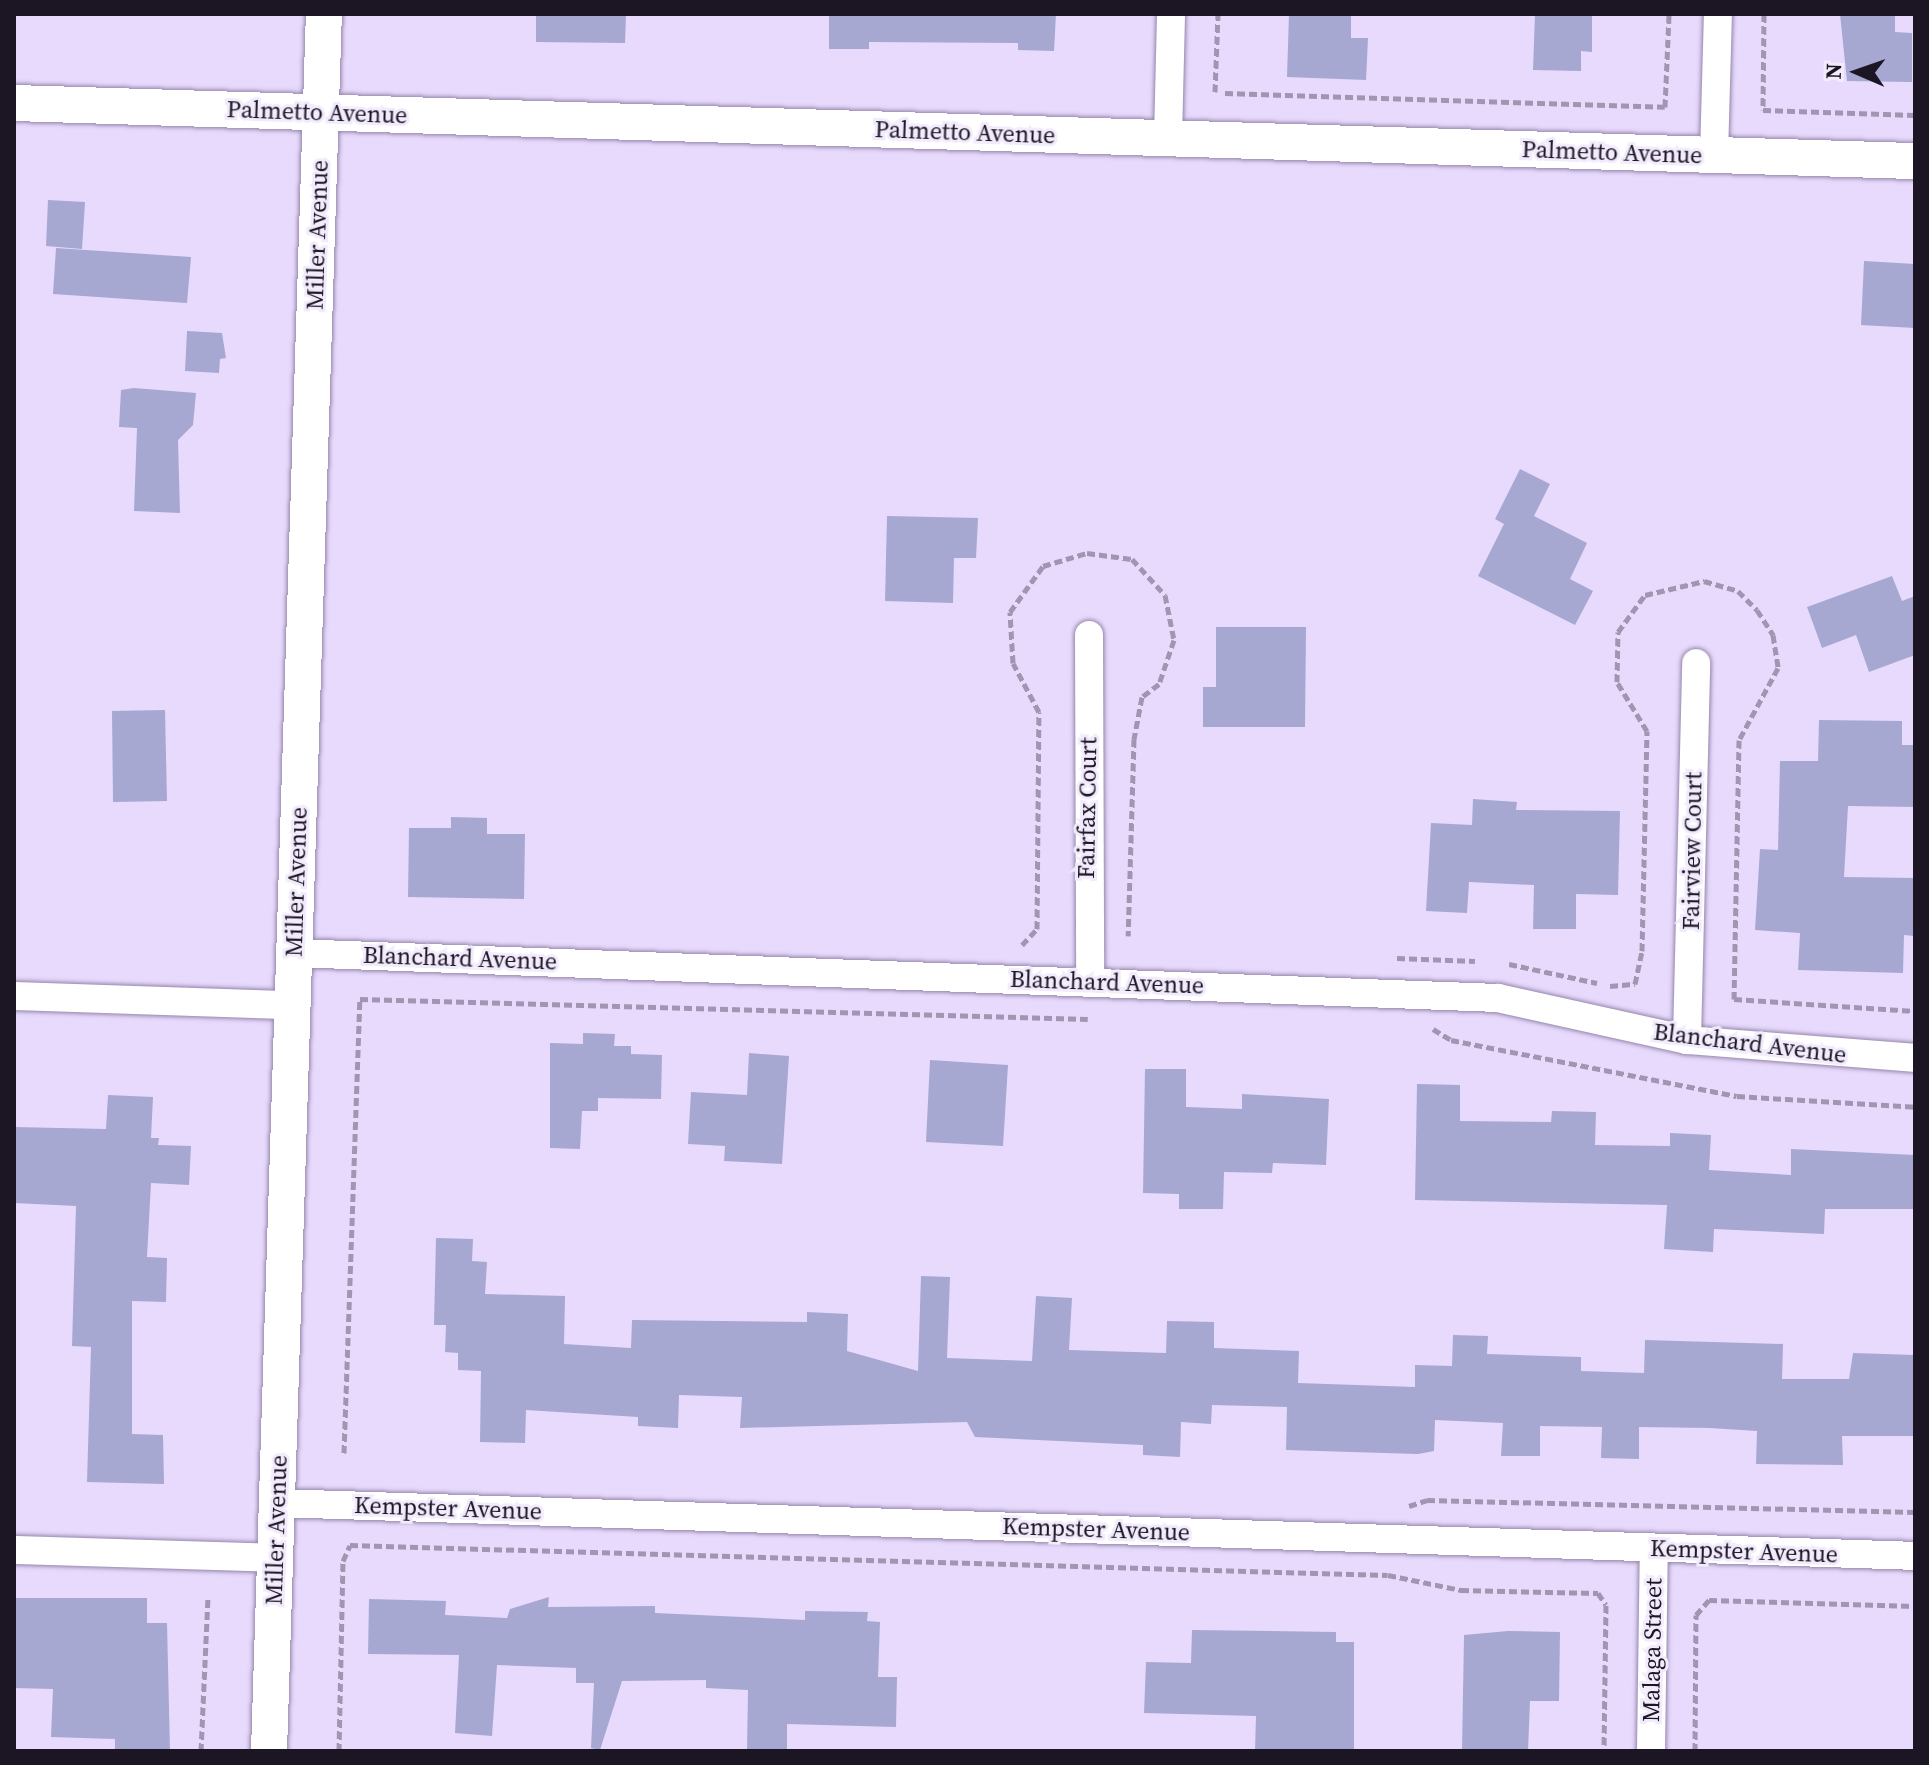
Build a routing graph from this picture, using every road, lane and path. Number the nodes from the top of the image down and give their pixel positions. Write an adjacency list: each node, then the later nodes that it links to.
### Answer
1 (324, 14): 10 (street, Miller Avenue)
2 (1171, 14): 12 (street)
3 (1218, 14): 7 (path)
4 (1669, 14): 8 (path)
5 (1718, 14): 13 (street)
6 (1764, 14): 11 (path)
7 (1215, 92)
8 (1225, 93)
9 (14, 103): 10 (street, Palmetto Avenue)
10 (321, 112): 12 (street, Palmetto Avenue); 17 (street, Miller Avenue)
11 (1915, 115)
12 (1168, 138): 13 (street, Palmetto Avenue)
13 (1714, 155): 14 (street, Palmetto Avenue)
14 (1915, 161)
15 (1089, 635): 21 (street, Fairfax Court)
16 (1696, 663): 27 (street, Fairview Court)
17 (294, 953): 21 (street, Blanchard Avenue); 23 (street, Miller Avenue)
18 (1387, 958): 19 (path)
19 (1485, 962)
20 (1499, 963): 24 (path)
21 (1090, 981): 27 (street, Blanchard Avenue)
22 (14, 996): 23 (street)
23 (292, 1005): 31 (street, Miller Avenue)
24 (1915, 1011)
25 (1104, 1019): 30 (path)
26 (1420, 1029): 29 (path)
27 (1687, 1040): 28 (street, Blanchard Avenue)
28 (1915, 1058)
29 (1915, 1107)
30 (344, 1453)
31 (277, 1503): 32 (street, Kempster Avenue); 35 (street, Miller Avenue)
32 (1654, 1548): 34 (street, Kempster Avenue); 42 (street, Malaga Street)
33 (14, 1550): 35 (street)
34 (1915, 1556)
35 (276, 1558): 39 (street, Miller Avenue)
36 (208, 1599): 38 (path)
37 (1915, 1606): 43 (path)
38 (201, 1751)
39 (269, 1751)
40 (339, 1751): 41 (path)
41 (1604, 1751)
42 (1651, 1751)
43 (1695, 1751)

